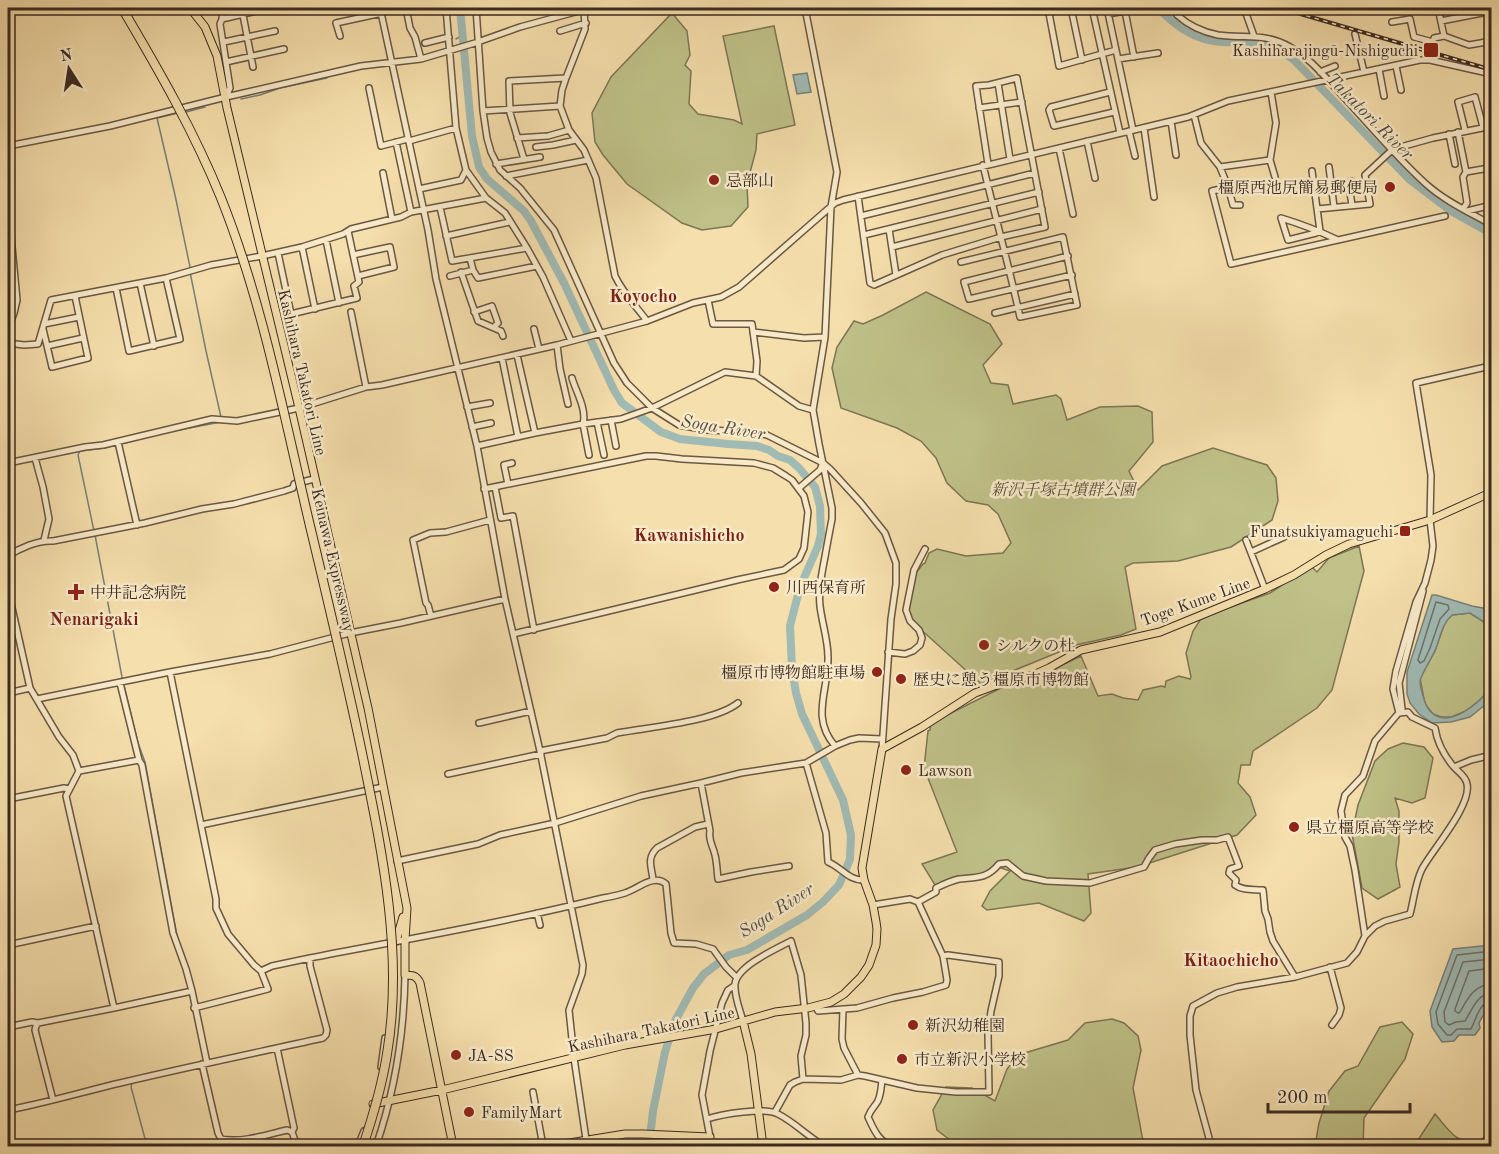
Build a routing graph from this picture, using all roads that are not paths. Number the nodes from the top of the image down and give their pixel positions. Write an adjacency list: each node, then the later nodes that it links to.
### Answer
1 (122, 8): 337 (highway, Keinawa Expressway, bridge)
2 (190, 8): 63 (main road, Kashihara Takatori Line)
3 (223, 8): 20 (street)
4 (270, 8): 19 (street)
5 (406, 8): 43 (street)
6 (446, 8): 31 (street)
7 (476, 8): 34 (street)
8 (586, 8): 23 (street); 34 (street)
9 (805, 8): 129 (street)
10 (1048, 8): 45 (street)
11 (1071, 8): 45 (street)
12 (1092, 8): 40 (street)
13 (1184, 8): 28 (street)
14 (1244, 8): 28 (street)
15 (1438, 8): 21 (street)
16 (381, 10): 27 (street); 47 (street)
17 (1107, 11): 38 (street); 42 (street)
18 (1482, 13): 21 (street)
19 (243, 15): 20 (street); 30 (street)
20 (222, 19): 33 (street)
21 (1441, 21): 29 (street)
22 (1392, 22): 29 (street)
23 (586, 23): 25 (street); 55 (street)
24 (275, 31): 30 (street)
25 (560, 31)
26 (1356, 34): 53 (street)
27 (340, 36)
28 (1254, 36): 52 (street)
29 (1444, 36): 32 (street)
30 (247, 37): 33 (street); 41 (street)
31 (449, 37): 35 (street); 37 (street)
32 (1491, 41)
33 (224, 42): 46 (street)
34 (477, 42): 37 (street); 69 (street)
35 (425, 43)
36 (284, 49): 41 (street)
37 (451, 50): 43 (street); 75 (street)
38 (1116, 50): 40 (street); 44 (street)
39 (1158, 53): 42 (street)
40 (1102, 54): 45 (street); 60 (street)
41 (251, 56): 46 (street); 50 (street)
42 (1134, 57): 44 (street)
43 (421, 58): 47 (street)
44 (1118, 59): 79 (street)
45 (1082, 60)
46 (226, 62): 63 (street)
47 (393, 62): 63 (street); 84 (street)
48 (1335, 66): 52 (street)
49 (1396, 66): 51 (street); 54 (street); 59 (street)
50 (253, 67)
51 (1379, 69): 53 (street); 62 (street)
52 (1320, 72): 56 (street)
53 (1364, 72): 56 (street)
54 (1491, 74)
55 (566, 78): 66 (street); 68 (street)
56 (1326, 81): 61 (street); 91 (street)
57 (998, 83): 64 (street); 65 (street); 67 (street)
58 (369, 88): 87 (street)
59 (1401, 90)
60 (1110, 92): 70 (street); 70 (street)
61 (1271, 92): 71 (street); 99 (street)
62 (1384, 96)
63 (226, 97): 88 (street); 158 (main road, Kashihara Takatori Line)
64 (1022, 102): 65 (street); 92 (street)
65 (1002, 105): 67 (street); 97 (street)
66 (560, 106): 68 (street); 77 (street)
67 (979, 108): 102 (street)
68 (510, 109): 69 (street); 83 (street)
69 (483, 111): 100 (street)
70 (1114, 112): 81 (street)
71 (1194, 116): 72 (street); 103 (street)
72 (1171, 121): 76 (street); 93 (street)
73 (1491, 126): 74 (street)
74 (1483, 127): 78 (street); 78 (street)
75 (456, 128): 84 (street); 106 (street)
76 (1144, 128): 79 (street); 122 (street)
77 (570, 130): 83 (street); 85 (street)
78 (1466, 130): 80 (street)
79 (1131, 131): 81 (street); 94 (street)
80 (1458, 132): 82 (street); 108 (street)
81 (1119, 133): 86 (street)
82 (1449, 134): 91 (street); 101 (street)
83 (518, 138): 96 (street)
84 (409, 140): 87 (street); 119 (street)
85 (576, 140): 89 (street); 98 (street)
86 (1086, 141): 90 (street); 113 (street)
87 (396, 142): 135 (street)
88 (8, 146)
89 (536, 147)
90 (1059, 148): 92 (street); 136 (street)
91 (1392, 151): 126 (street); 134 (street)
92 (1032, 154): 97 (street); 110 (street)
93 (1176, 155)
94 (1135, 156)
95 (540, 157): 96 (street)
96 (524, 159): 100 (street)
97 (1010, 159): 102 (street)
98 (588, 160): 111 (street); 186 (street)
99 (1270, 160): 103 (street); 112 (street)
100 (496, 164): 111 (street)
101 (1455, 164)
102 (985, 165): 116 (street); 121 (street)
103 (1220, 167): 118 (street)
104 (1329, 167): 130 (street)
105 (1489, 168): 108 (street)
106 (466, 170): 119 (street); 123 (street)
107 (1312, 171): 115 (street)
108 (1466, 172): 134 (street)
109 (383, 173): 139 (street)
110 (1035, 173): 116 (street); 120 (street)
111 (506, 176): 192 (street)
112 (1275, 177)
113 (1095, 178)
114 (1351, 181): 126 (street)
115 (1314, 182): 117 (street); 132 (street)
116 (987, 184): 124 (street); 137 (street)
117 (1296, 184)
118 (1228, 188): 125 (street); 151 (street)
119 (419, 189): 133 (street)
120 (1039, 192): 124 (street); 131 (street)
121 (858, 196): 129 (street); 137 (street)
122 (1154, 197)
123 (486, 198): 128 (street); 142 (street)
124 (992, 203): 141 (street); 144 (street)
125 (1240, 205)
126 (1352, 205): 130 (street)
127 (1491, 205): 134 (street)
128 (440, 207): 133 (street); 148 (street)
129 (831, 207): 176 (street); 194 (street)
130 (1334, 207): 132 (street)
131 (1042, 209): 141 (street); 149 (street)
132 (1317, 209): 146 (street)
133 (423, 210): 135 (street); 205 (street)
134 (1465, 210): 143 (street)
135 (411, 212): 139 (street)
136 (1073, 214)
137 (861, 216): 147 (street)
138 (1445, 216): 151 (street)
139 (392, 219): 145 (street)
140 (8, 220): 183 (street)
141 (996, 220): 149 (street); 153 (street)
142 (510, 222): 148 (street); 154 (street)
143 (1491, 225)
144 (889, 229): 147 (street); 153 (street)
145 (348, 231): 150 (street); 157 (street)
146 (1320, 231): 146 (street); 151 (street)
147 (864, 235): 166 (street)
148 (446, 236): 160 (street)
149 (1001, 237): 155 (street); 166 (street)
150 (326, 240): 152 (street); 177 (street)
151 (1338, 240)
152 (302, 247): 156 (street); 179 (street)
153 (892, 247): 166 (street)
154 (527, 248): 160 (street); 162 (street)
155 (1004, 251): 159 (street); 161 (street); 164 (street)
156 (278, 253): 158 (street); 179 (street)
157 (353, 255): 168 (street); 168 (street)
158 (262, 256): 170 (street); 212 (main road, Kashihara Takatori Line)
159 (1068, 256): 164 (street); 167 (street)
160 (470, 258): 163 (street)
161 (961, 262)
162 (537, 266): 163 (street); 196 (street)
163 (473, 270): 165 (street)
164 (1009, 271): 173 (street); 173 (street)
165 (461, 272): 169 (street); 182 (street)
166 (896, 275)
167 (1071, 275): 173 (street); 174 (street)
168 (358, 276): 177 (street)
169 (450, 276)
170 (166, 278): 171 (street); 200 (street)
171 (140, 283): 172 (street); 200 (street)
172 (116, 288): 175 (street); 200 (street)
173 (1014, 288): 178 (street)
174 (1075, 294): 178 (street); 178 (street)
175 (75, 296): 185 (street); 187 (street)
176 (708, 300): 186 (street); 191 (street)
177 (339, 303): 179 (street)
178 (1018, 307): 184 (street)
179 (315, 309)
180 (8, 312): 183 (street)
181 (351, 312): 208 (street)
182 (474, 312): 188 (street); 188 (street)
183 (14, 313): 190 (street)
184 (995, 313)
185 (79, 317): 187 (street); 195 (street)
186 (647, 321): 192 (street)
187 (44, 326): 197 (street); 199 (street)
188 (494, 327): 193 (street)
189 (534, 329): 201 (street)
190 (8, 330)
191 (753, 332): 194 (street); 206 (street)
192 (599, 334): 196 (street); 213 (street)
193 (503, 336)
194 (825, 337): 214 (street)
195 (83, 338): 199 (street); 199 (street)
196 (572, 340): 198 (street)
197 (8, 343)
198 (557, 345): 201 (street); 210 (street)
199 (47, 346)
200 (154, 346)
201 (539, 350): 202 (street)
202 (517, 355): 203 (street); 220 (street)
203 (502, 358): 205 (street); 221 (street)
204 (1491, 361): 238 (street)
205 (457, 368): 208 (street); 211 (street)
206 (756, 376): 213 (street); 214 (street)
207 (572, 378): 218 (street)
208 (366, 387): 212 (street)
209 (490, 403): 211 (street)
210 (568, 404)
211 (467, 407): 219 (street)
212 (299, 408): 222 (street); 231 (main road, Kashihara Takatori Line)
213 (650, 409): 215 (street); 230 (street)
214 (813, 410): 230 (street)
215 (611, 420): 216 (street); 224 (street)
216 (597, 422): 218 (street); 226 (street)
217 (491, 423): 219 (street)
218 (583, 424): 220 (street); 225 (street)
219 (472, 427): 223 (street)
220 (535, 433): 221 (street)
221 (518, 436): 223 (street)
222 (118, 444): 227 (street); 239 (street)
223 (477, 446): 235 (street)
224 (616, 446)
225 (590, 455)
226 (604, 455)
227 (35, 458): 228 (street); 241 (street)
228 (8, 463)
229 (512, 463): 232 (street)
230 (823, 463): 234 (street); 255 (street); 266 (street)
231 (314, 479): 239 (street); 253 (main road, Kashihara Takatori Line)
232 (508, 484): 233 (street); 234 (street)
233 (495, 487): 235 (street); 252 (street)
234 (800, 487): 252 (street)
235 (484, 489): 237 (street)
236 (1491, 492): 238 (main road, Toge Kume Line)
237 (490, 520): 250 (street); 251 (street)
238 (1430, 520): 249 (main road, Toge Kume Line); 263 (street)
239 (137, 525): 241 (street)
240 (1284, 537): 244 (street)
241 (44, 540): 245 (street)
242 (1246, 540): 244 (street)
243 (925, 549): 255 (street)
244 (1251, 552): 249 (street)
245 (8, 556)
246 (1491, 556): 247 (street)
247 (1491, 564)
248 (8, 590): 258 (street)
249 (1265, 590): 267 (main road, Toge Kume Line)
250 (505, 599): 251 (street); 254 (street)
251 (431, 616): 253 (street)
252 (534, 630): 254 (street)
253 (351, 633): 256 (street); 276 (main road, Kashihara Takatori Line)
254 (513, 634): 262 (street)
255 (888, 652): 265 (street)
256 (170, 672): 257 (street); 281 (street)
257 (122, 682): 260 (street); 270 (street)
258 (30, 688): 259 (street); 260 (street)
259 (8, 693)
260 (37, 699): 273 (street)
261 (738, 703): 268 (street)
262 (531, 711): 264 (street); 268 (street)
263 (1399, 713): 272 (street); 293 (street)
264 (479, 723)
265 (882, 739): 266 (street); 267 (street)
266 (834, 747): 271 (street)
267 (882, 748): 285 (main road)
268 (540, 752): 274 (street); 279 (street)
269 (1491, 755): 272 (street)
270 (139, 760): 273 (street); 305 (street)
271 (808, 762): 275 (street); 285 (street)
272 (1454, 767): 293 (street)
273 (79, 771): 277 (street)
274 (448, 774)
275 (701, 783): 279 (street); 280 (street)
276 (383, 787): 281 (street); 282 (main road, Kashihara Takatori Line)
277 (69, 789): 278 (street); 292 (street)
278 (8, 800)
279 (555, 823): 282 (street); 289 (street)
280 (708, 824): 283 (street); 284 (street)
281 (201, 825): 300 (street)
282 (397, 861): 286 (main road, Kashihara Takatori Line)
283 (789, 866)
284 (653, 880): 289 (street); 302 (street)
285 (864, 880): 288 (main road)
286 (403, 890): 294 (main road, Kashihara Takatori Line); 295 (main road, Kashihara Takatori Line)
287 (918, 902): 288 (street); 297 (street); 303 (street)
288 (873, 905): 306 (main road)
289 (571, 906): 290 (street); 317 (street)
290 (537, 913): 291 (street); 294 (street)
291 (540, 925)
292 (96, 926): 296 (street); 307 (street)
293 (1365, 936): 299 (street)
294 (405, 939): 295 (street); 301 (main road, Kashihara Takatori Line)
295 (396, 941): 298 (street); 326 (street)
296 (8, 945)
297 (943, 956): 310 (street); 321 (street)
298 (310, 958): 300 (street); 316 (street)
299 (1330, 967): 303 (street); 313 (street)
300 (261, 971): 308 (street)
301 (405, 975): 322 (main road); 325 (street)
302 (736, 977): 304 (street); 309 (street)
303 (1295, 977): 346 (street)
304 (735, 986): 311 (street); 315 (street)
305 (192, 991): 307 (street); 308 (street)
306 (815, 1006): 309 (main road); 310 (street)
307 (114, 1008): 312 (street)
308 (194, 1008): 318 (street)
309 (803, 1008): 311 (main road); 320 (street)
310 (843, 1009): 319 (street)
311 (743, 1021): 315 (main road, Kashihara Takatori Line); 328 (main road, Kashihara Takatori Line)
312 (38, 1023): 314 (street); 324 (street)
313 (1332, 1025)
314 (8, 1027)
315 (716, 1029): 317 (main road, Kashihara Takatori Line); 330 (street)
316 (277, 1048): 318 (street); 331 (street)
317 (574, 1058): 322 (main road, Kashihara Takatori Line); 333 (street)
318 (204, 1063): 324 (street); 331 (street)
319 (858, 1075): 320 (street); 321 (street)
320 (802, 1079): 329 (street)
321 (882, 1080): 345 (street)
322 (442, 1090): 325 (main road, Kashihara Takatori Line); 339 (main road)
323 (533, 1092): 340 (street)
324 (53, 1100): 327 (street)
325 (390, 1101): 326 (main road, Kashihara Takatori Line); 338 (street)
326 (373, 1105): 336 (street)
327 (8, 1110)
328 (758, 1112): 329 (street); 330 (street); 343 (main road, Kashihara Takatori Line)
329 (775, 1112): 344 (street)
330 (707, 1119): 332 (street)
331 (292, 1131): 335 (street)
332 (710, 1137): 333 (main road); 342 (main road)
333 (586, 1143): 334 (main road)
334 (567, 1145): 341 (main road)
335 (297, 1146)
336 (358, 1146)
337 (363, 1146)
338 (376, 1146)
339 (453, 1146)
340 (543, 1146)
341 (551, 1146)
342 (710, 1146)
343 (763, 1146)
344 (820, 1146)
345 (891, 1146)
346 (1207, 1146)

